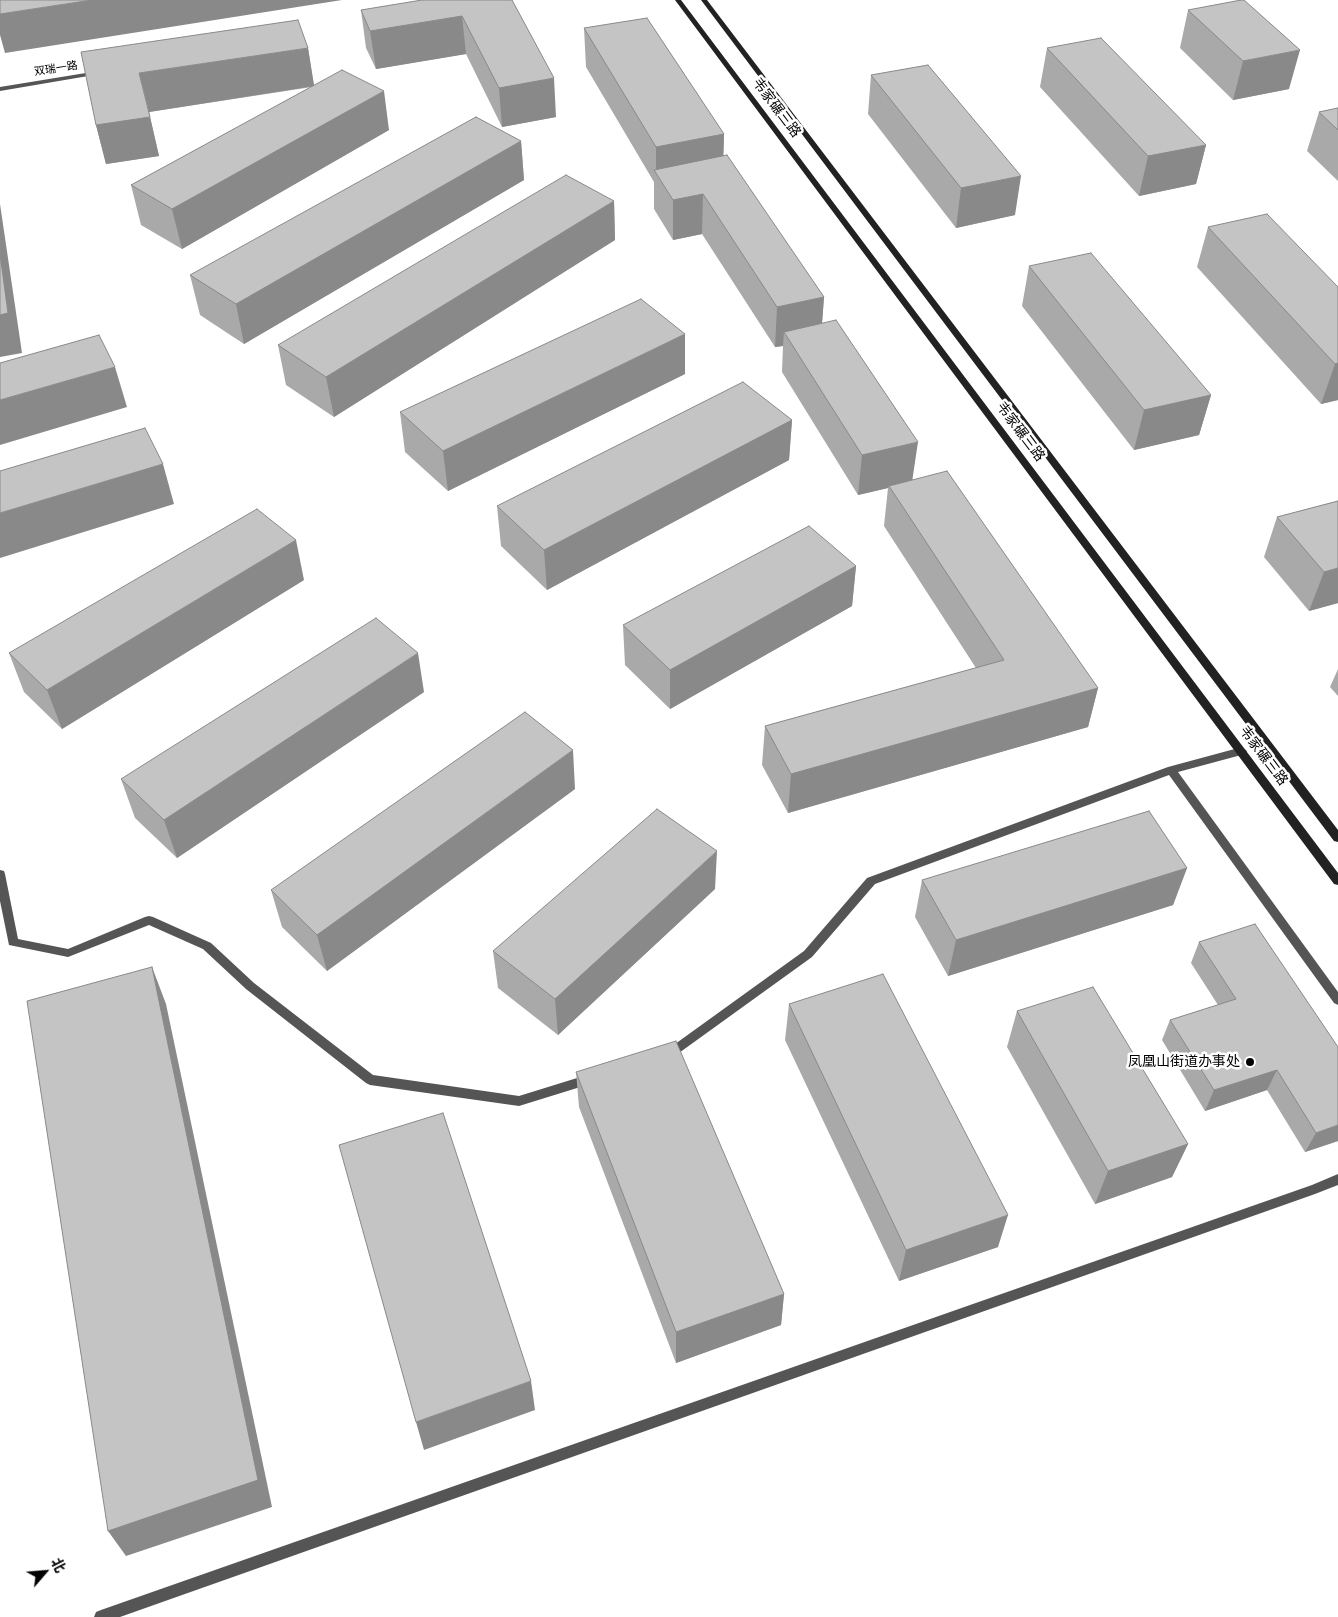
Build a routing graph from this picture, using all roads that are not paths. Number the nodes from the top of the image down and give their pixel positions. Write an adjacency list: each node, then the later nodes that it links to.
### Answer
1 (678, 0): 5 (main road, 韦家碾三路)
2 (704, 0): 7 (main road, 韦家碾三路)
3 (106, 71): 4 (street, 双瑞一路)
4 (0, 89)
5 (1242, 751): 6 (street); 9 (main road, 韦家碾三路)
6 (1171, 770): 10 (street); 11 (street)
7 (1338, 838)
8 (0, 874): 12 (street)
9 (1338, 881)
10 (1338, 1000)
11 (659, 1058)
12 (603, 1075)
13 (1338, 1179): 14 (street)
14 (101, 1617)

